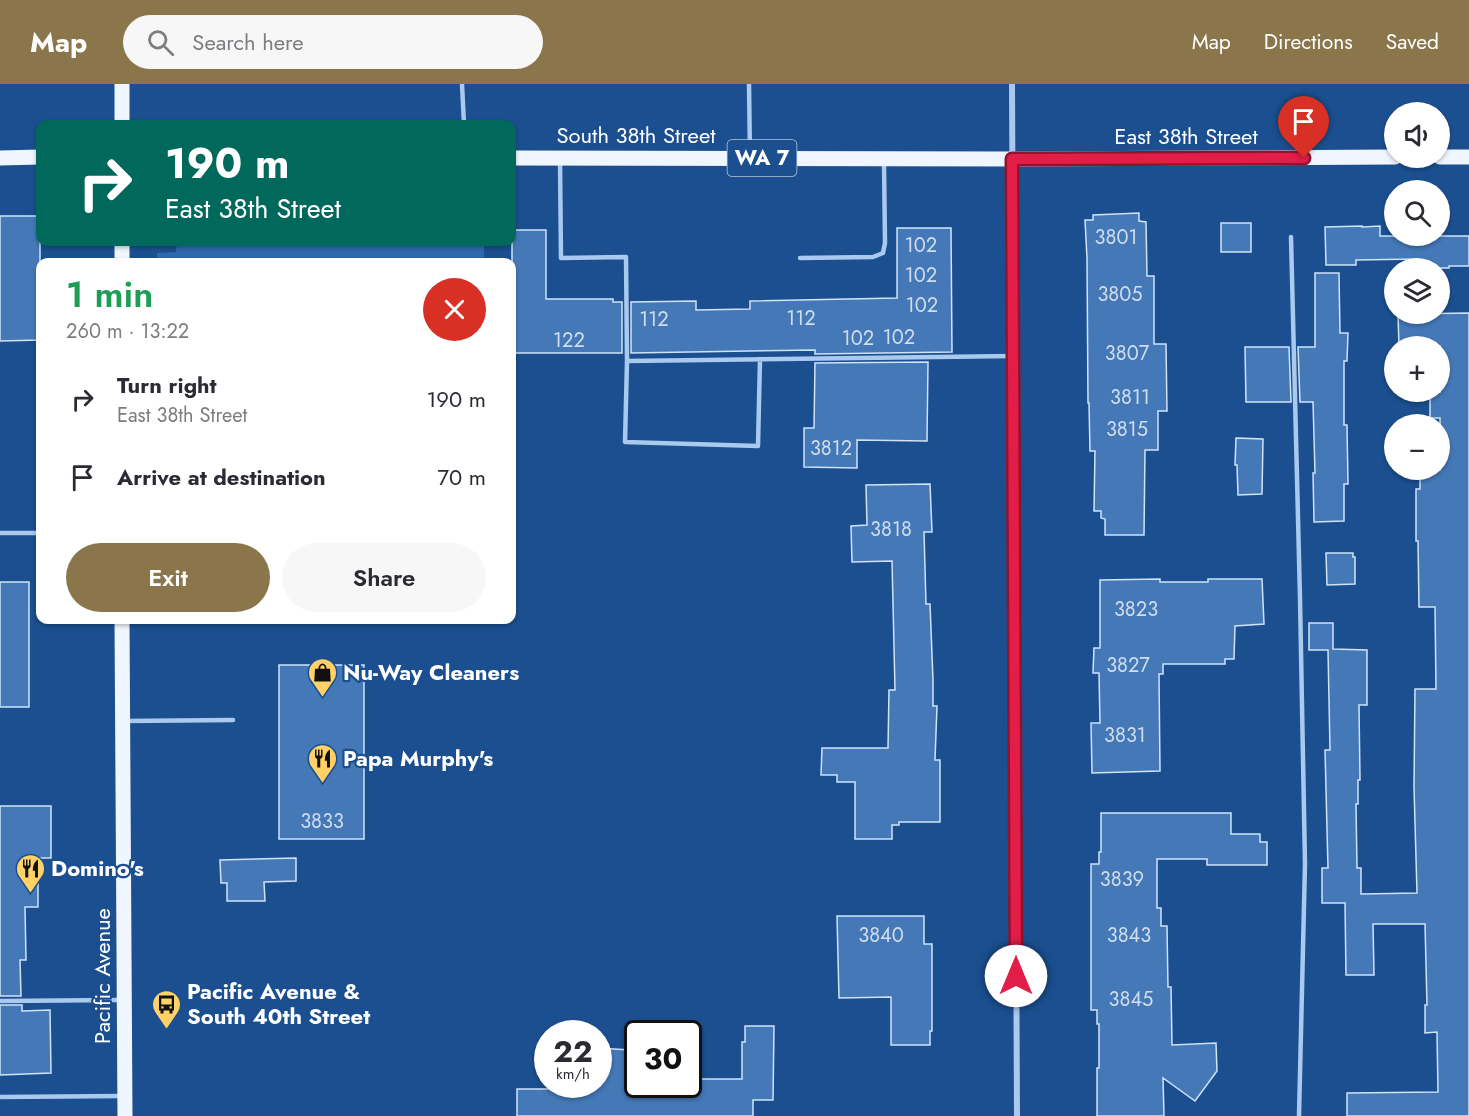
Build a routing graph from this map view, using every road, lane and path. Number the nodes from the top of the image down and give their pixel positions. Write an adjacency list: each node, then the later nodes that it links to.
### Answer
1 (122, 84): 5 (main road)
2 (462, 84): 6 (lane)
3 (749, 84): 14 (lane)
4 (1012, 84): 16 (street)
5 (122, 120)
6 (464, 120)
7 (1384, 157): 16 (main road, East 38th Street / WA 7)
8 (1450, 157): 9 (main road)
9 (1469, 157)
10 (0, 158): 11 (main road)
11 (36, 158)
12 (516, 158): 13 (main road, South 38th Street / WA 7)
13 (560, 158): 14 (main road, South 38th Street / WA 7); 21 (lane)
14 (750, 158): 15 (main road, South 38th Street / WA 7)
15 (884, 159): 16 (main road, South 38th Street / WA 7); 18 (lane)
16 (1012, 159): 19 (street)
17 (1291, 237): 33 (lane)
18 (800, 258)
19 (1014, 356): 20 (lane); 32 (street)
20 (760, 359): 21 (lane); 21 (lane)
21 (627, 361)
22 (0, 533): 23 (lane)
23 (36, 533)
24 (122, 624): 26 (main road, Pacific Avenue)
25 (233, 720): 26 (lane)
26 (122, 721): 27 (main road, Pacific Avenue)
27 (125, 1000): 28 (lane); 30 (main road, Pacific Avenue)
28 (0, 1001)
29 (0, 1096): 30 (lane)
30 (125, 1096): 31 (main road, Pacific Avenue)
31 (125, 1116)
32 (1017, 1116)
33 (1299, 1116)

